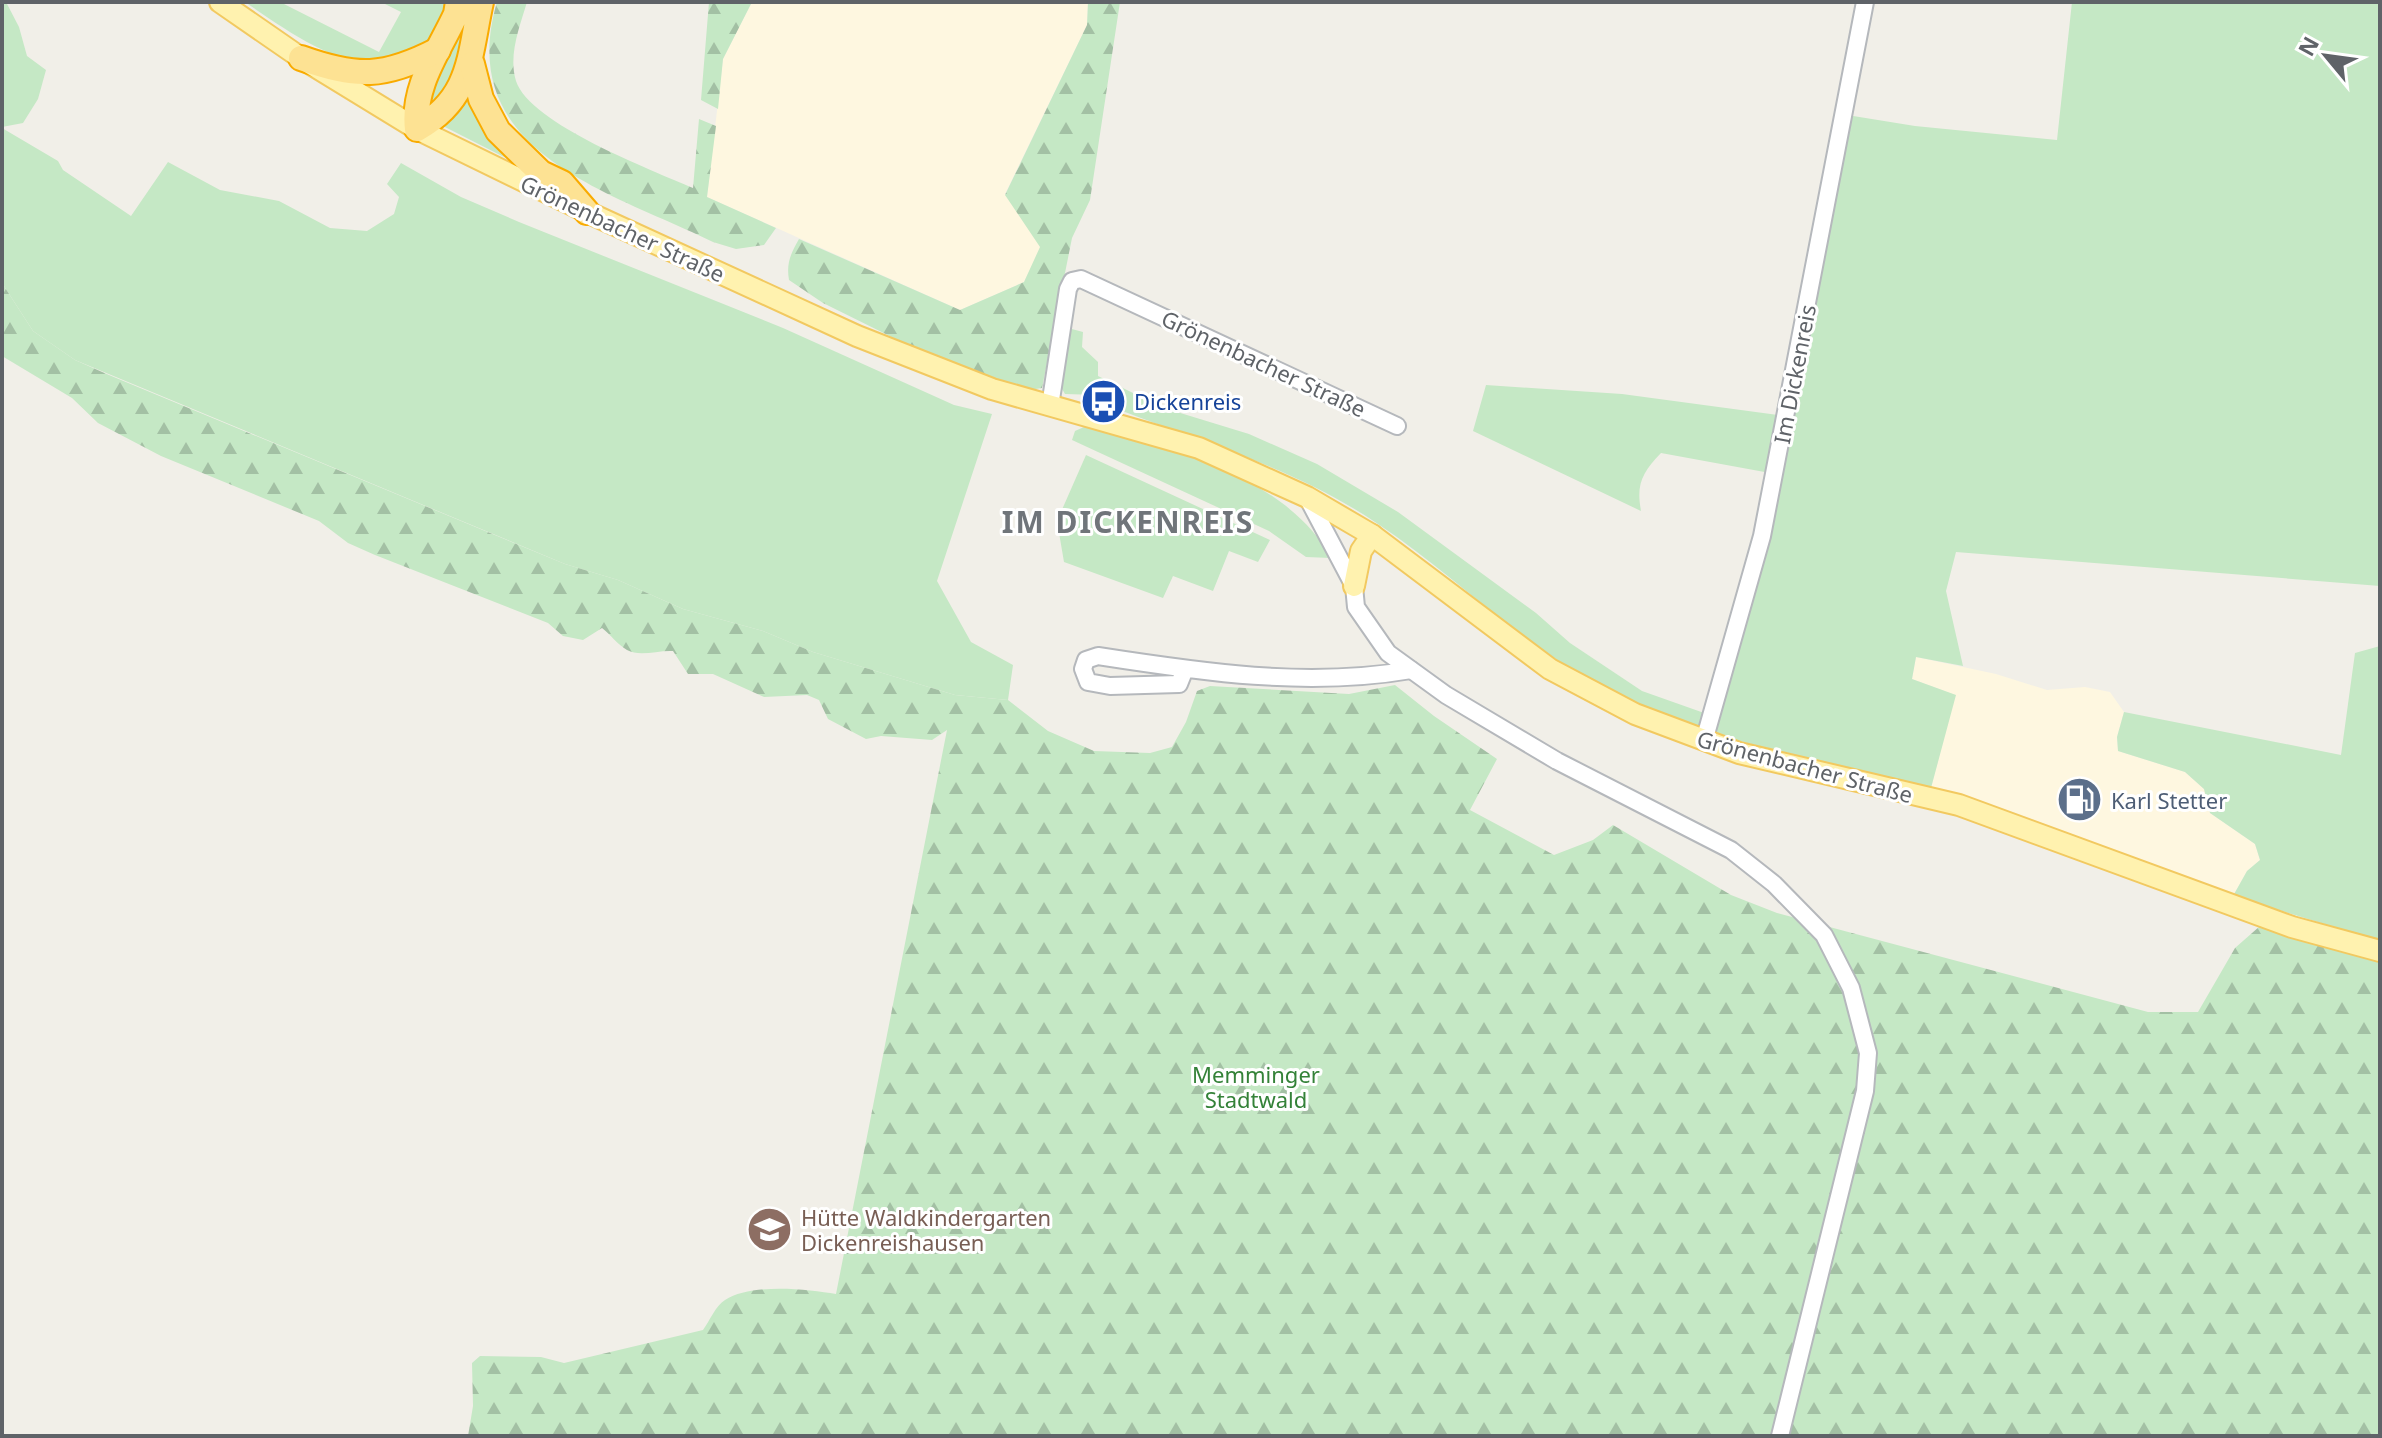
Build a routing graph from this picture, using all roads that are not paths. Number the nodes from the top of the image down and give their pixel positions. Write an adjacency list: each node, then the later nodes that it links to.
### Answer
1 (220, 2): 6 (main road, Grönenbacher Straße)
2 (458, 2): 5 (highway)
3 (481, 2): 7 (highway)
4 (1865, 2): 17 (street, Im Dickenreis)
5 (438, 50): 6 (highway); 8 (highway)
6 (301, 58): 8 (main road, Grönenbacher Straße)
7 (472, 64): 8 (highway); 9 (highway)
8 (417, 129): 9 (main road, Grönenbacher Straße)
9 (587, 212): 10 (main road, Grönenbacher Straße)
10 (1050, 406): 11 (street, Grönenbacher Straße); 12 (main road, Grönenbacher Straße)
11 (1397, 426)
12 (1307, 497): 13 (main road, Grönenbacher Straße); 14 (street)
13 (1372, 535): 14 (main road); 17 (main road, Grönenbacher Straße)
14 (1354, 586): 16 (street)
15 (1185, 669): 15 (street); 16 (street)
16 (1411, 670): 19 (street)
17 (1704, 741): 18 (main road, Grönenbacher Straße)
18 (2380, 951)
19 (1780, 1436)

